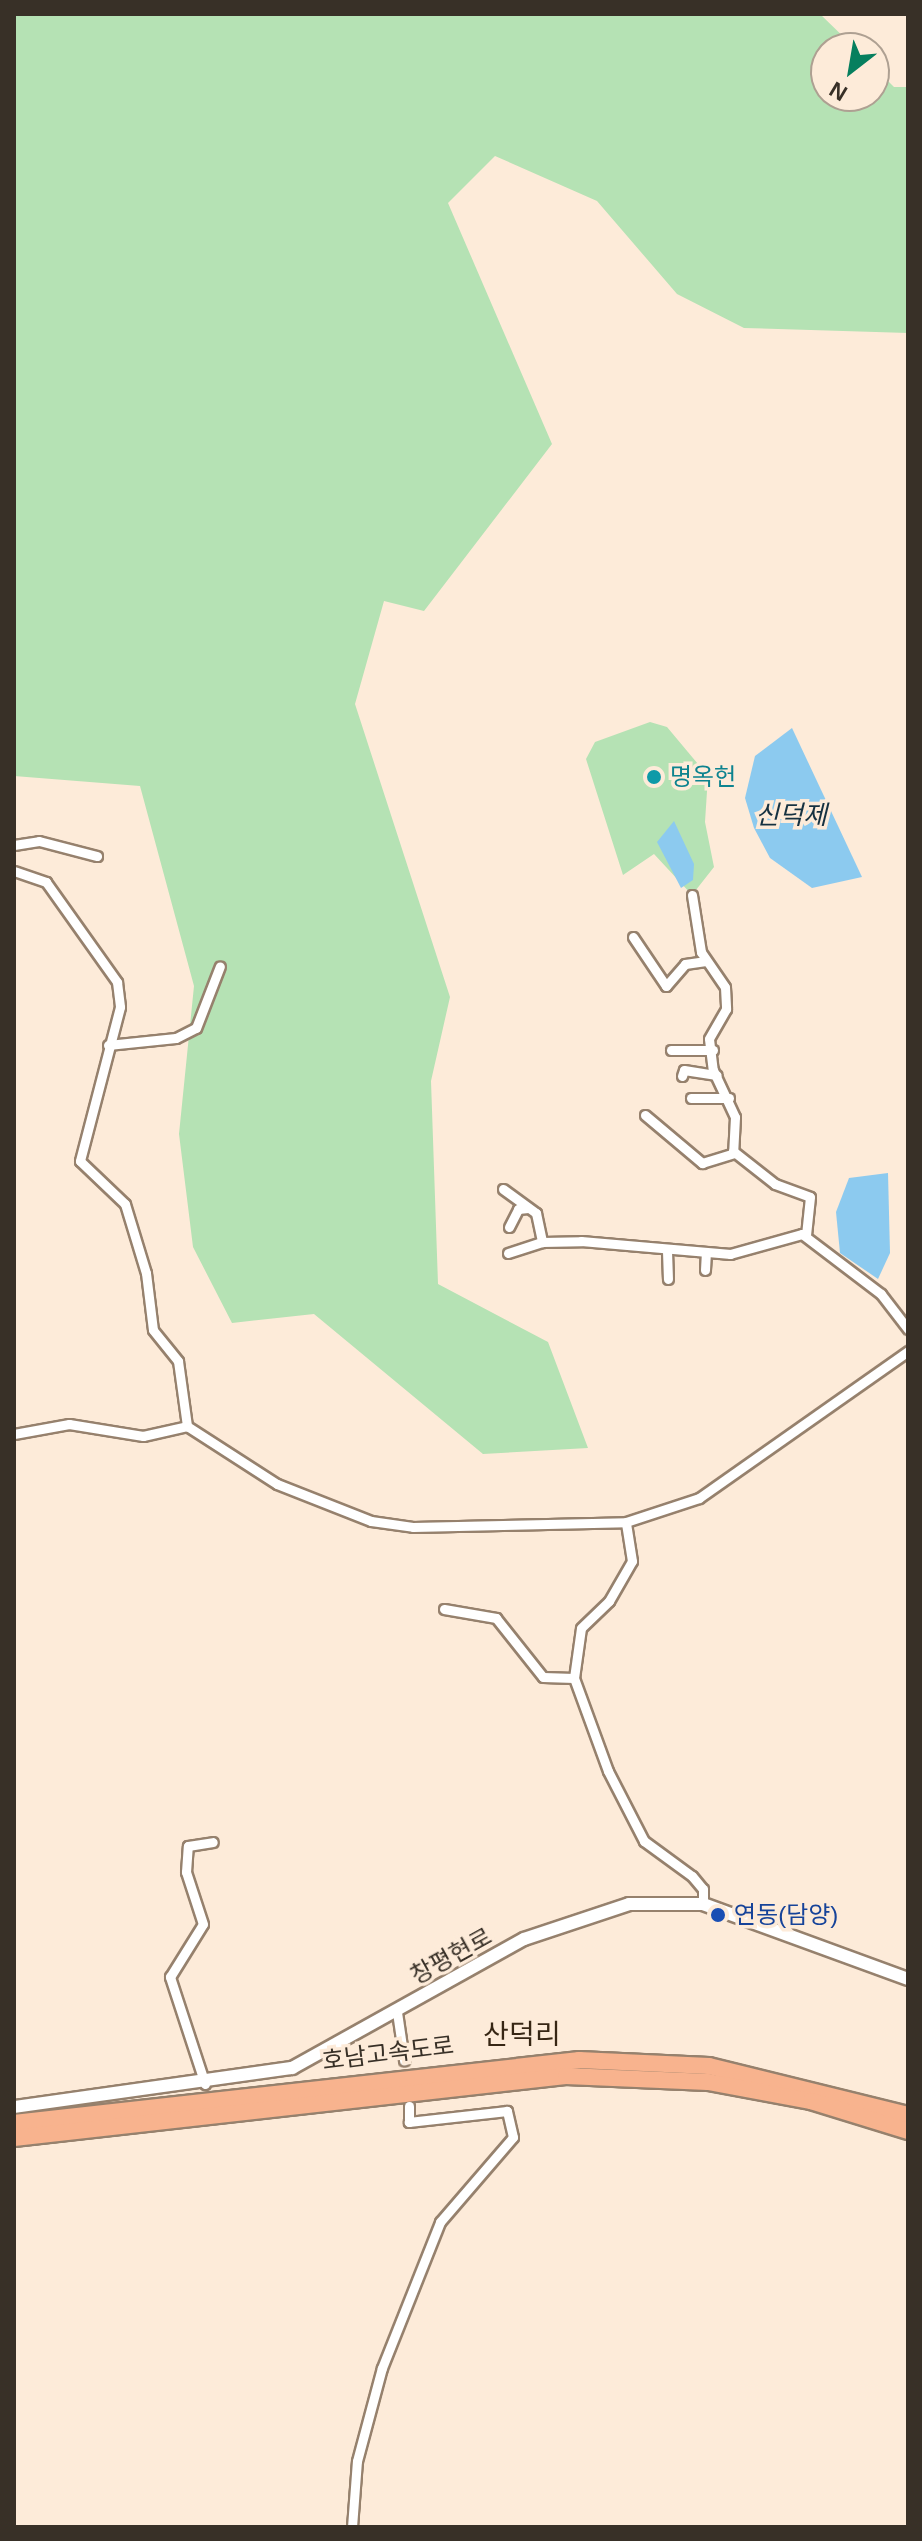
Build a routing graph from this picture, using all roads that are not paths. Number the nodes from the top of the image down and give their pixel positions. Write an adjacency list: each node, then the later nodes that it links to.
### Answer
1 (14, 845): 2 (street)
2 (97, 856)
3 (14, 871): 8 (street)
4 (692, 895): 6 (street)
5 (633, 937): 6 (street)
6 (706, 961): 10 (street)
7 (220, 966): 8 (street)
8 (108, 1045): 29 (street)
9 (671, 1050): 10 (street)
10 (713, 1050): 11 (street)
11 (717, 1075): 12 (street); 14 (street)
12 (682, 1076)
13 (691, 1098): 14 (street)
14 (729, 1098): 16 (street)
15 (645, 1115): 16 (street)
16 (735, 1153): 20 (street)
17 (503, 1189): 18 (street)
18 (528, 1208): 19 (street); 21 (street)
19 (509, 1227)
20 (806, 1236): 23 (street); 27 (street)
21 (542, 1242): 22 (street); 24 (street)
22 (667, 1251): 23 (street); 26 (street)
23 (706, 1252): 25 (street)
24 (508, 1253)
25 (705, 1270)
26 (668, 1279)
27 (908, 1329)
28 (908, 1351): 31 (street)
29 (187, 1426): 30 (street); 31 (street)
30 (14, 1434)
31 (626, 1522): 33 (street)
32 (444, 1609): 33 (street)
33 (574, 1678): 35 (street)
34 (213, 1842): 39 (street)
35 (703, 1904): 36 (main road, 창평현로); 37 (main road, 창평현로)
36 (908, 1979)
37 (397, 2012): 38 (street); 39 (main road, 창평현로)
38 (404, 2060)
39 (205, 2084): 41 (main road, 창평현로)
40 (409, 2106): 46 (street)
41 (14, 2107)
42 (908, 2115): 43 (highway, 호남고속도로)
43 (14, 2123)
44 (908, 2131): 45 (highway, 호남고속도로)
45 (14, 2138)
46 (352, 2527)

